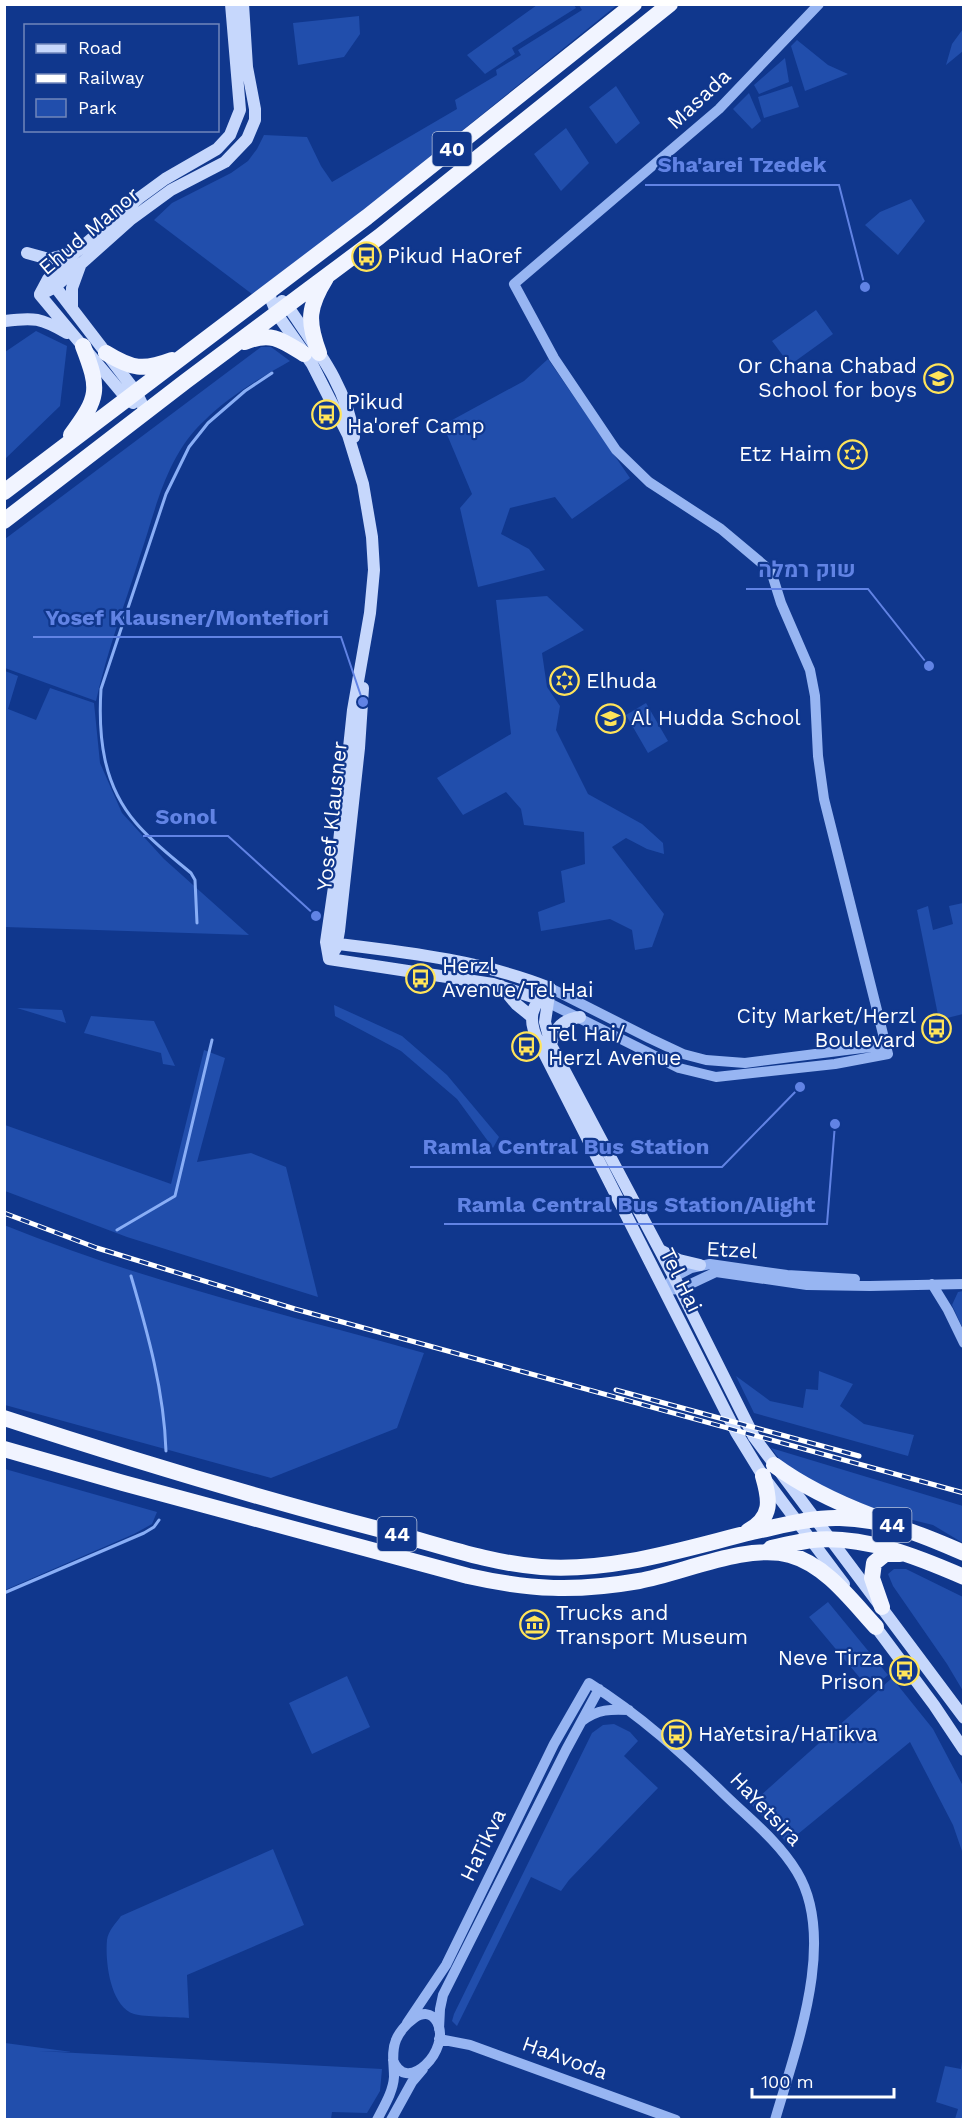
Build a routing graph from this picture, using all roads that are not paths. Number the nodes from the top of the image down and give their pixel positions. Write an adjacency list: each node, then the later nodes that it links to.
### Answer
1 (231, 4): 7 (main road, Ehud Manor)
2 (243, 4): 7 (main road, Ehud Manor)
3 (634, 4): 10 (highway, 40)
4 (670, 4): 8 (highway, 40)
5 (819, 4): 31 (street, Masada)
6 (27, 253): 7 (main road)
7 (79, 258): 9 (main road, Ehud Manor); 11 (main road)
8 (330, 273): 12 (highway, 40); 17 (highway)
9 (52, 283): 11 (main road); 14 (main road, Ehud Manor)
10 (268, 292): 12 (main road, Yosef Klausner); 15 (highway, 40)
11 (72, 309): 16 (main road)
12 (282, 309): 17 (main road, Yosef Klausner); 18 (highway, 40)
13 (5, 321): 14 (main road)
14 (79, 342): 19 (main road); 21 (highway)
15 (189, 352): 16 (highway); 19 (highway, 40)
16 (106, 353): 19 (main road)
17 (311, 353): 18 (highway); 24 (main road, Yosef Klausner)
18 (216, 359): 20 (highway, 40)
19 (132, 396): 20 (main road); 21 (highway, 40)
20 (146, 412): 23 (highway, 40)
21 (60, 450): 22 (highway, 40)
22 (4, 492)
23 (4, 521)
24 (332, 943): 25 (main road, Yosef Klausner); 26 (main road)
25 (500, 986): 27 (main road); 28 (main road)
26 (550, 988): 27 (main road); 31 (street)
27 (543, 1001): 28 (main road, Tel Hai); 29 (street); 30 (main road, Tel Hai)
28 (532, 1017): 39 (main road, Tel Hai)
29 (580, 1017): 30 (main road); 31 (street)
30 (551, 1045): 32 (main road, Tel Hai)
31 (887, 1050)
32 (657, 1248): 33 (main road); 34 (main road, Tel Hai)
33 (700, 1265): 34 (street, Etzel); 35 (street, Etzel)
34 (674, 1277): 38 (main road, Tel Hai); 39 (street)
35 (889, 1284): 36 (street, Etzel); 38 (street, Etzel)
36 (932, 1284): 37 (street, Etzel); 40 (street)
37 (961, 1284): 40 (street)
38 (680, 1289): 39 (street, Etzel); 44 (main road, Tel Hai)
39 (665, 1290): 44 (main road, Tel Hai)
40 (948, 1310): 41 (street)
41 (963, 1343)
42 (4, 1418): 48 (highway, 44)
43 (4, 1449): 52 (highway, 44)
44 (769, 1470): 45 (main road, Tel Hai); 46 (main road, Tel Hai); 47 (highway); 48 (highway)
45 (815, 1519): 46 (highway, 44); 47 (highway, 44); 50 (main road, Tel Hai)
46 (797, 1522): 48 (highway, 44); 49 (main road, Tel Hai)
47 (912, 1531): 51 (highway, 44)
48 (727, 1538)
49 (812, 1540): 50 (highway, 44); 52 (highway, 44); 56 (main road, Tel Hai)
50 (832, 1540): 53 (highway, 44); 55 (main road, Tel Hai)
51 (963, 1553)
52 (738, 1556): 56 (highway)
53 (914, 1556): 54 (highway, 44); 55 (highway)
54 (963, 1577)
55 (882, 1607): 59 (main road, Tel Hai)
56 (876, 1627): 61 (main road, Tel Hai)
57 (594, 1686): 58 (street, HaYetsira); 60 (street, HaTikva); 62 (street, HaTikva)
58 (630, 1710): 60 (street); 69 (street, HaYetsira)
59 (963, 1718)
60 (580, 1723): 63 (street, HaTikva)
61 (963, 1750)
62 (407, 2023): 63 (street); 64 (street)
63 (439, 2034): 65 (street); 68 (street, HaAvoda)
64 (393, 2060): 65 (street); 66 (street)
65 (425, 2066): 67 (street)
66 (377, 2120)
67 (391, 2120)
68 (676, 2120)
69 (775, 2120)

